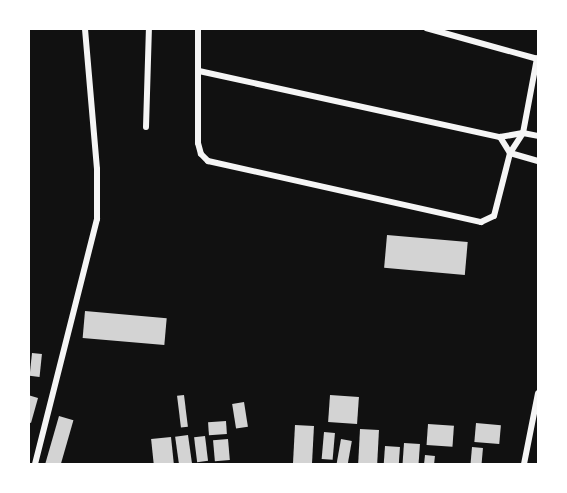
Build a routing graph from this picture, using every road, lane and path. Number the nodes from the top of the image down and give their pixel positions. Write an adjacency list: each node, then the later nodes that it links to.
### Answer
1 (85, 28): 14 (street)
2 (149, 28): 7 (street)
3 (198, 28): 6 (street)
4 (426, 28): 5 (street)
5 (538, 58): 8 (street)
6 (199, 71): 10 (street); 11 (street)
7 (146, 127)
8 (523, 133): 9 (street); 10 (street); 11 (street)
9 (538, 136)
10 (500, 137): 11 (street)
11 (510, 153): 12 (street)
12 (538, 161)
13 (538, 393): 15 (street)
14 (35, 465)
15 (524, 465)

